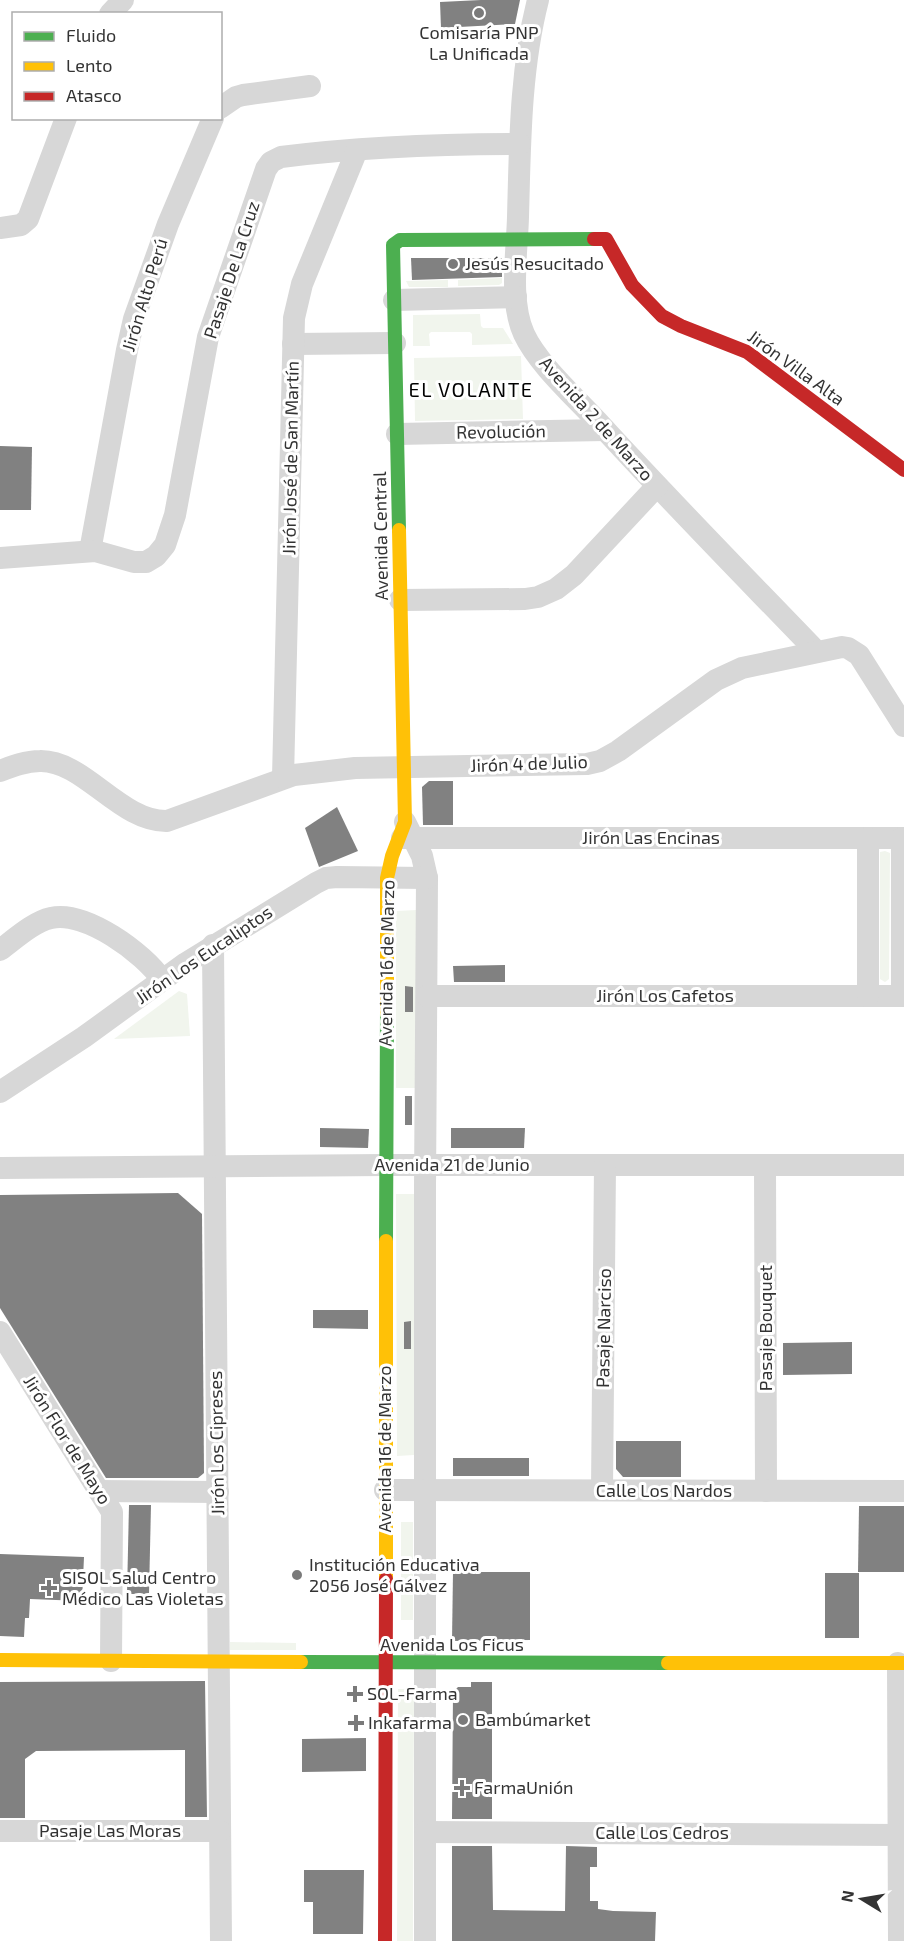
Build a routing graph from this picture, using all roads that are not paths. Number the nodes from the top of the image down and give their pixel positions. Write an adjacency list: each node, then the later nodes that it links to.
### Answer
1 (123, 0): 3 (street)
2 (538, 0): 8 (street, Avenida 2 de Marzo)
3 (112, 12)
4 (310, 86): 5 (street)
5 (222, 107)
6 (65, 120): 10 (street)
7 (212, 120): 20 (street, Jirón Alto Perú)
8 (520, 144): 9 (street, Pasaje De La Cruz); 11 (street, Avenida 2 de Marzo)
9 (357, 150): 15 (street, Jirón José de San Martín); 20 (street, Pasaje De La Cruz)
10 (0, 228)
11 (517, 238): 12 (street, Avenida 2 de Marzo); 13 (street, Avenida Central); 18 (street, Jirón Villa Alta)
12 (516, 297): 13 (street); 16 (street, Avenida 2 de Marzo)
13 (394, 300): 14 (street, Avenida Central)
14 (395, 343): 15 (street); 17 (street, Avenida Central)
15 (293, 344): 27 (street, Jirón José de San Martín)
16 (605, 430): 17 (street, Revolución); 19 (street, Avenida 2 de Marzo)
17 (397, 434): 22 (street, Avenida Central)
18 (904, 470)
19 (657, 486): 22 (street); 23 (street, Avenida 2 de Marzo)
20 (90, 551): 21 (street)
21 (0, 558)
22 (400, 600): 25 (street, Avenida Central)
23 (816, 651): 24 (street); 25 (street, Jirón 4 de Julio)
24 (904, 726)
25 (404, 767): 27 (street, Jirón 4 de Julio); 28 (street, Avenida Central)
26 (0, 771): 27 (street, Jirón 4 de Julio)
27 (283, 778)
28 (406, 833): 29 (street, Jirón Las Encinas); 31 (street, Avenida 16 de Marzo); 32 (street)
29 (868, 838): 30 (street, Jirón Las Encinas); 37 (street)
30 (903, 838): 38 (street)
31 (387, 878): 32 (street, Jirón Los Eucaliptos); 33 (street, Jirón Los Eucaliptos); 40 (street, Avenida 16 de Marzo)
32 (428, 878): 36 (street)
33 (213, 945): 35 (street, Jirón Los Eucaliptos); 45 (street, Jirón Los Cipreses)
34 (0, 950): 35 (street)
35 (162, 980): 39 (street, Jirón Los Eucaliptos)
36 (427, 996): 37 (street, Jirón Los Cafetos); 41 (street)
37 (868, 996): 38 (street, Jirón Los Cafetos)
38 (903, 996)
39 (0, 1092)
40 (386, 1165): 41 (street, Avenida 21 de Junio); 45 (street, Avenida 21 de Junio); 48 (street, Avenida 16 de Marzo)
41 (425, 1165): 42 (street, Avenida 21 de Junio); 50 (street)
42 (605, 1165): 43 (street, Avenida 21 de Junio); 51 (street, Pasaje Narciso)
43 (765, 1165): 44 (street, Avenida 21 de Junio); 52 (street, Pasaje Bouquet)
44 (904, 1165)
45 (215, 1166): 46 (street, Avenida 21 de Junio); 54 (street, Jirón Los Cipreses)
46 (0, 1168)
47 (0, 1332): 49 (street, Jirón Flor de Mayo)
48 (385, 1490): 50 (street, Calle Los Nardos); 58 (street, Avenida 16 de Marzo)
49 (99, 1491): 54 (street); 56 (street, Jirón Flor de Mayo)
50 (424, 1491): 51 (street, Calle Los Nardos); 59 (street)
51 (602, 1491): 52 (street, Calle Los Nardos)
52 (766, 1491): 53 (street, Calle Los Nardos)
53 (904, 1491)
54 (218, 1492): 57 (street, Jirón Los Cipreses)
55 (0, 1660): 56 (street, Avenida Los Ficus)
56 (111, 1661): 57 (street, Avenida Los Ficus)
57 (219, 1662): 58 (street, Avenida Los Ficus); 62 (street, Jirón Los Cipreses)
58 (385, 1663): 59 (street, Avenida Los Ficus); 66 (street, Avenida 16 de Marzo)
59 (425, 1663): 60 (street, Avenida Los Ficus); 63 (street)
60 (901, 1663): 64 (street)
61 (0, 1831): 62 (street, Pasaje Las Moras)
62 (220, 1831): 65 (street, Jirón Los Cipreses)
63 (424, 1832): 64 (street, Calle Los Cedros); 67 (street)
64 (899, 1835): 68 (street)
65 (221, 1941)
66 (384, 1941)
67 (424, 1941)
68 (899, 1941)

